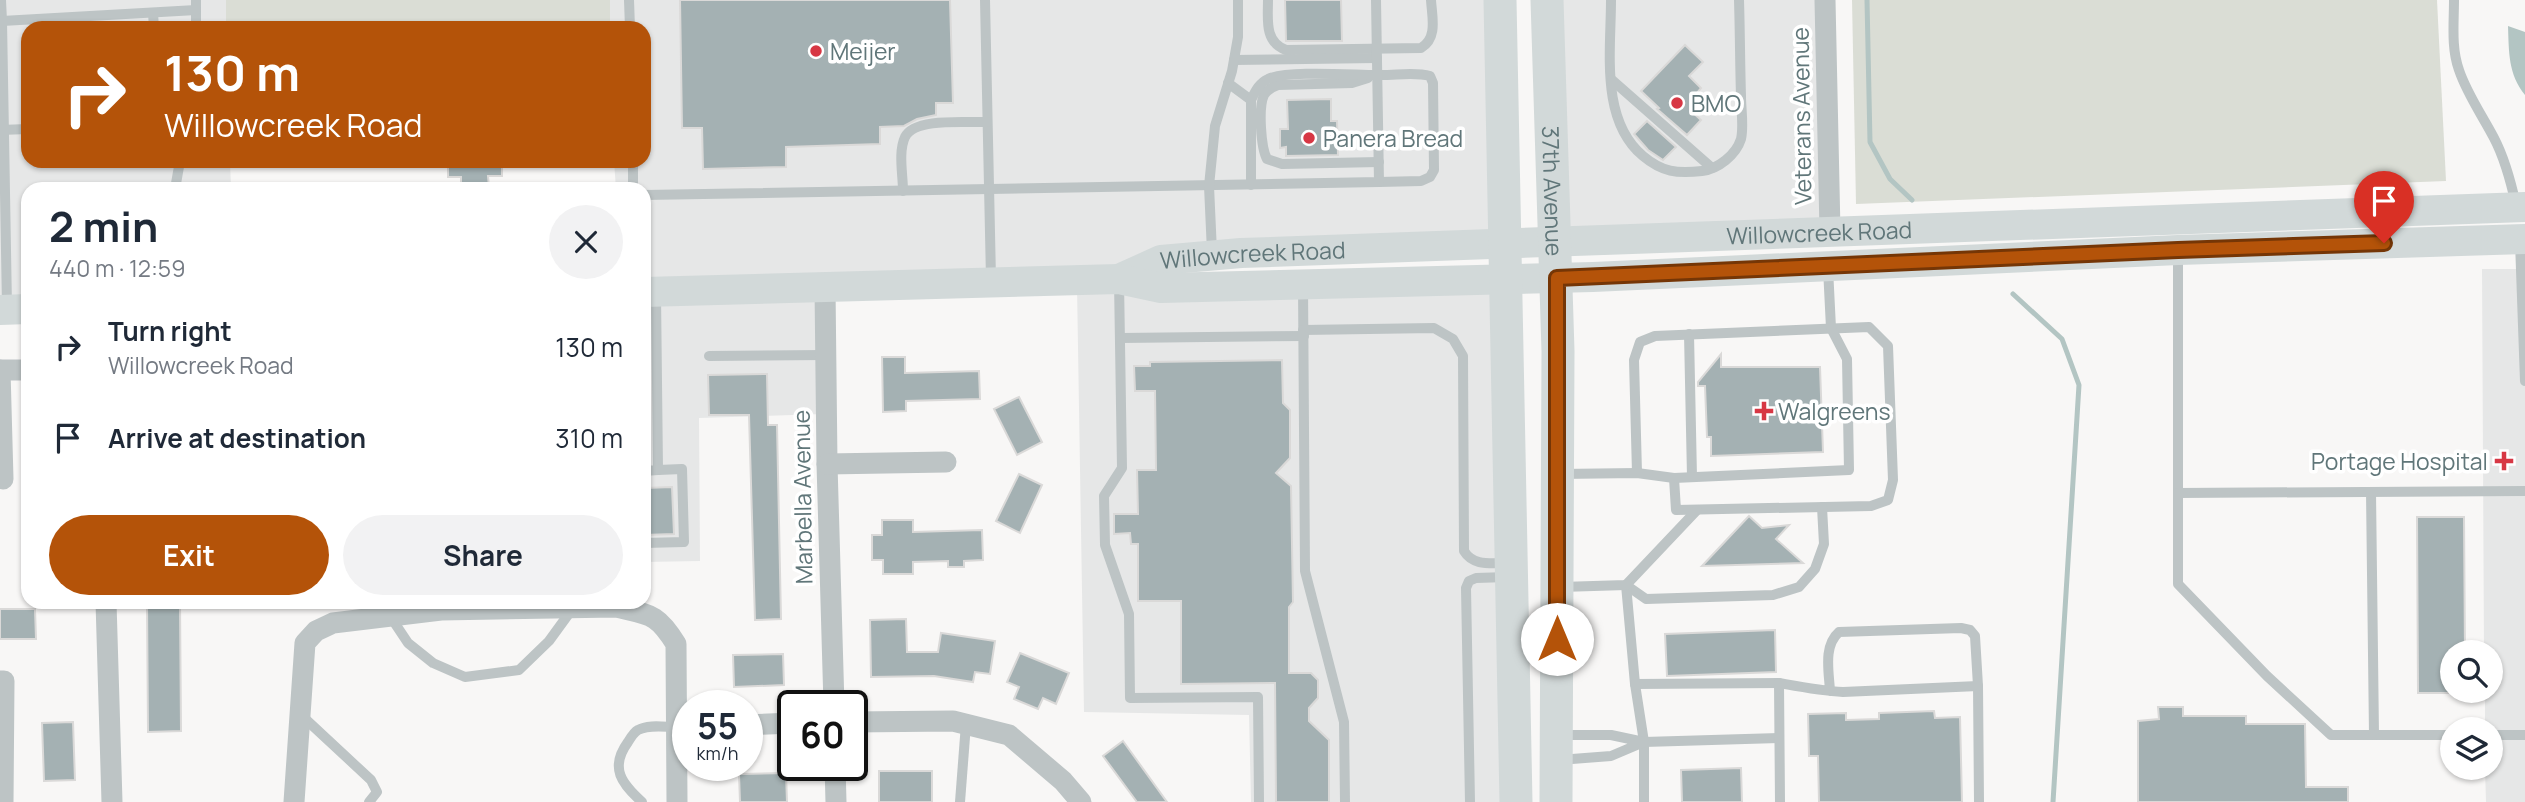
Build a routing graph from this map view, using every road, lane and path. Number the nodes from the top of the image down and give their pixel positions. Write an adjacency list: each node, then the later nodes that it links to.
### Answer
1 (1, 0): 17 (lane)
2 (629, 0): 21 (lane)
3 (985, 0): 29 (lane)
4 (1238, 0): 24 (lane)
5 (1268, 0): 23 (lane)
6 (1376, 0): 23 (lane)
7 (1431, 0): 23 (lane)
8 (1500, 0): 44 (main road, 37th Avenue)
9 (1547, 0): 43 (main road, 37th Avenue)
10 (1611, 0): 26 (lane)
11 (1739, 0): 33 (lane)
12 (1825, 0): 41 (street, Veterans Avenue)
13 (2454, 0): 40 (lane)
14 (196, 5): 15 (lane)
15 (153, 13): 16 (lane); 20 (lane)
16 (99, 16): 18 (lane); 19 (lane)
17 (2, 21): 22 (lane); 31 (lane)
18 (64, 21)
19 (99, 21)
20 (154, 21)
21 (630, 21)
22 (21, 22)
23 (1377, 53): 24 (lane); 25 (lane)
24 (1234, 60): 27 (lane)
25 (1377, 76): 28 (lane); 32 (lane); 32 (lane); 34 (lane)
26 (1612, 80): 33 (lane); 33 (lane)
27 (1228, 83): 28 (lane); 36 (lane)
28 (1251, 100): 35 (lane)
29 (988, 122): 37 (lane); 38 (lane)
30 (21, 129): 31 (lane)
31 (2, 130): 55 (lane)
32 (1379, 162): 34 (lane)
33 (1712, 168)
34 (1379, 181): 35 (lane)
35 (1251, 185): 36 (lane)
36 (1209, 186): 37 (lane); 45 (lane)
37 (989, 190): 38 (lane); 50 (lane)
38 (903, 191): 39 (lane)
39 (651, 195)
40 (2520, 223): 42 (street, Willowcreek Road); 66 (lane)
41 (1830, 231): 42 (street, Willowcreek Road); 43 (street, Willowcreek Road)
42 (2178, 235): 46 (street, Willowcreek Road); 78 (lane)
43 (1554, 240): 44 (street, Willowcreek Road); 47 (main road, 37th Avenue)
44 (1505, 242): 45 (street, Willowcreek Road); 49 (main road, 37th Avenue)
45 (1213, 255): 48 (street, Willowcreek Road)
46 (1828, 265): 47 (street, Willowcreek Road); 56 (lane)
47 (1557, 278): 49 (street, Willowcreek Road); 72 (main road, 37th Avenue)
48 (1119, 279): 50 (street, Willowcreek Road); 51 (street, Willowcreek Road); 59 (lane)
49 (1506, 280): 51 (street, Willowcreek Road); 82 (main road, 37th Avenue)
50 (990, 282): 52 (street, Willowcreek Road)
51 (1303, 285): 57 (lane)
52 (825, 287): 53 (street, Willowcreek Road); 62 (street, Marbella Avenue)
53 (651, 292)
54 (651, 302): 61 (lane)
55 (12, 309)
56 (1831, 328): 58 (lane); 73 (lane); 79 (lane)
57 (1304, 333): 59 (lane); 82 (lane); 120 (lane)
58 (1689, 334): 71 (lane); 73 (lane)
59 (1121, 338): 119 (lane)
60 (651, 352): 61 (lane)
61 (656, 352): 70 (lane)
62 (826, 355): 63 (lane); 68 (street, Marbella Avenue)
63 (709, 356)
64 (0, 370): 65 (street); 75 (street)
65 (21, 370)
66 (2525, 381)
67 (946, 462): 68 (street)
68 (827, 464): 95 (street, Marbella Avenue)
69 (651, 470): 70 (lane)
70 (658, 470): 81 (lane)
71 (1637, 473): 72 (lane); 74 (lane)
72 (1558, 474): 84 (main road, 37th Avenue)
73 (1692, 477): 74 (lane)
74 (1674, 478): 80 (lane)
75 (3, 479)
76 (2525, 491): 77 (lane)
77 (2371, 492): 78 (lane); 102 (lane)
78 (2178, 493): 102 (lane)
79 (1822, 507): 80 (lane); 83 (lane)
80 (1697, 510): 83 (lane)
81 (651, 542)
82 (1512, 570): 121 (lane); 122 (main road, 37th Avenue)
83 (1626, 586): 84 (lane); 92 (lane)
84 (1557, 587): 107 (main road, 37th Avenue)
85 (106, 609): 111 (street)
86 (426, 609): 89 (street)
87 (572, 609): 89 (lane)
88 (625, 609): 94 (street)
89 (390, 616): 97 (street)
90 (0, 681): 110 (street)
91 (1779, 683): 92 (lane); 96 (lane); 105 (lane)
92 (1635, 684): 106 (lane)
93 (1978, 686): 96 (lane); 96 (lane); 126 (lane)
94 (680, 690)
95 (834, 690)
96 (1829, 691)
97 (300, 714): 112 (street); 113 (lane)
98 (868, 722): 99 (street)
99 (965, 724): 117 (lane); 118 (street)
100 (672, 727): 114 (lane)
101 (2525, 734): 104 (lane)
102 (2374, 735): 103 (lane)
103 (2440, 735)
104 (2503, 735)
105 (1779, 738): 106 (lane); 125 (lane)
106 (1644, 742): 107 (lane); 107 (lane); 124 (lane)
107 (1556, 747): 123 (main road, 37th Avenue)
108 (678, 781): 115 (street)
109 (835, 781): 116 (street)
110 (3, 802)
111 (112, 802)
112 (294, 802)
113 (369, 802)
114 (642, 802)
115 (677, 802)
116 (836, 802)
117 (960, 802)
118 (1081, 802)
119 (1259, 802)
120 (1345, 802)
121 (1470, 802)
122 (1516, 802)
123 (1556, 802)
124 (1644, 802)
125 (1780, 802)
126 (1979, 802)

